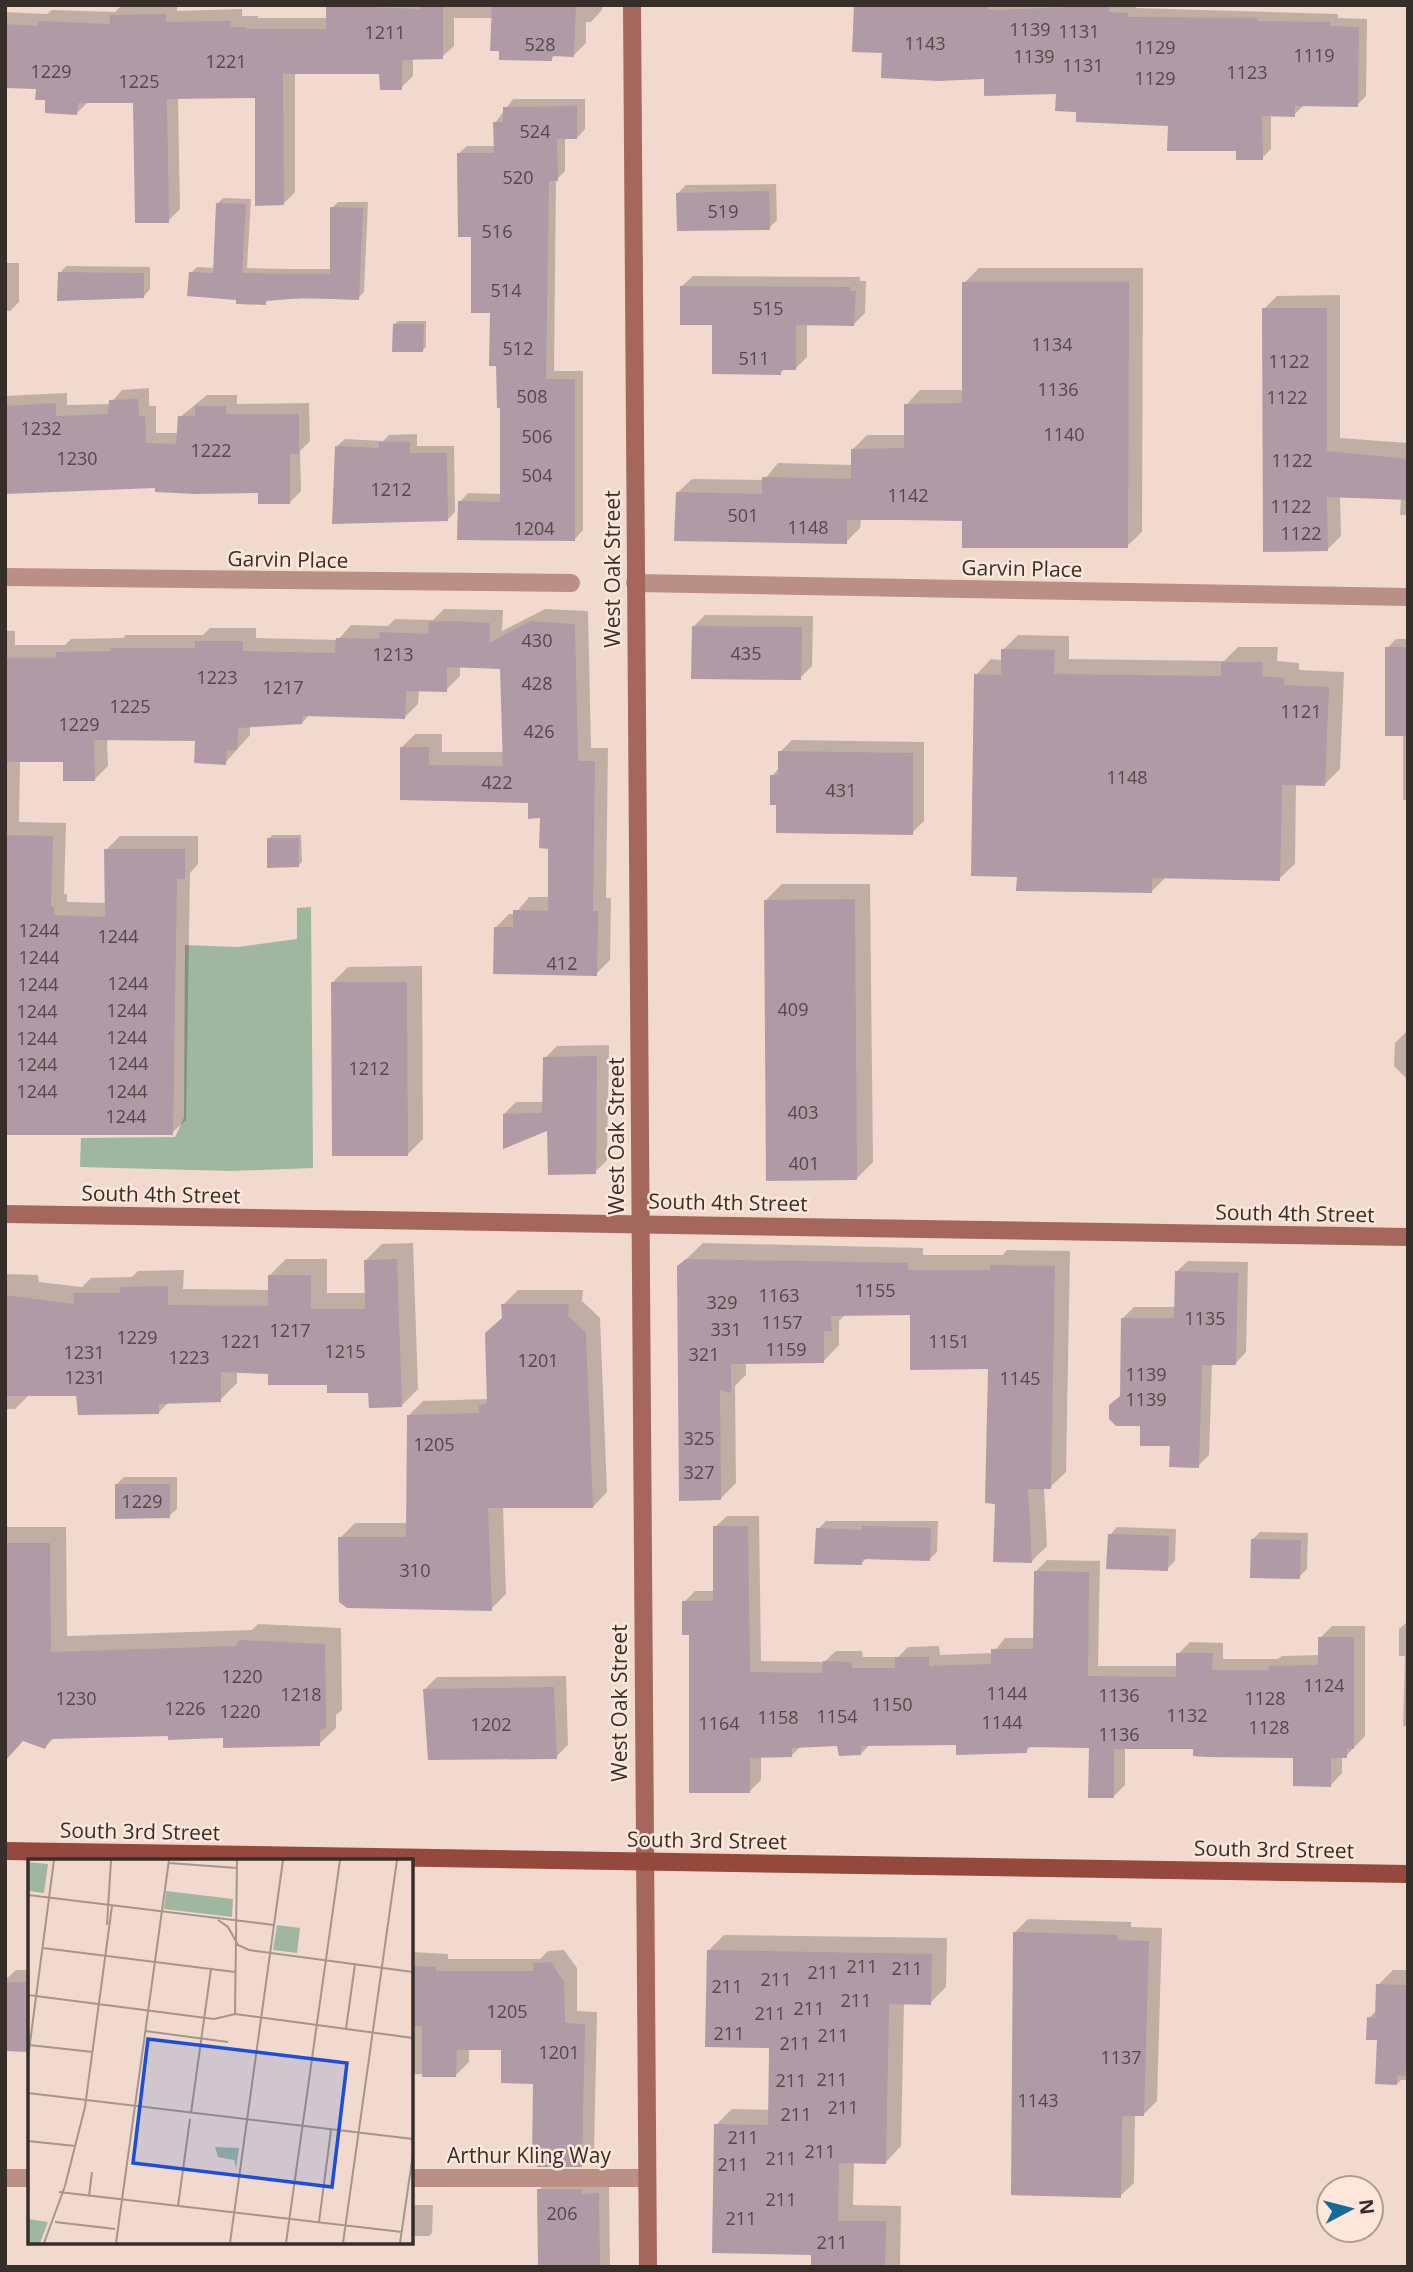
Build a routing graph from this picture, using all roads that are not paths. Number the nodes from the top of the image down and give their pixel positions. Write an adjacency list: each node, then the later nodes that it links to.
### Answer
1 (632, 5): 4 (main road, West Oak Street)
2 (5, 577): 3 (street, Garvin Place)
3 (571, 583)
4 (635, 583): 5 (street, Garvin Place); 7 (main road, West Oak Street)
5 (1408, 597)
6 (5, 1214): 7 (main road, South 4th Street)
7 (639, 1224): 8 (main road, South 4th Street); 10 (main road, West Oak Street)
8 (1408, 1237)
9 (5, 1851): 10 (main road, South 3rd Street)
10 (643, 1861): 11 (main road, South 3rd Street); 15 (main road, West Oak Street)
11 (1408, 1874)
12 (5, 2178): 13 (street)
13 (28, 2178)
14 (413, 2178): 15 (street, Arthur Kling Way)
15 (646, 2178): 16 (main road, West Oak Street)
16 (648, 2267)

